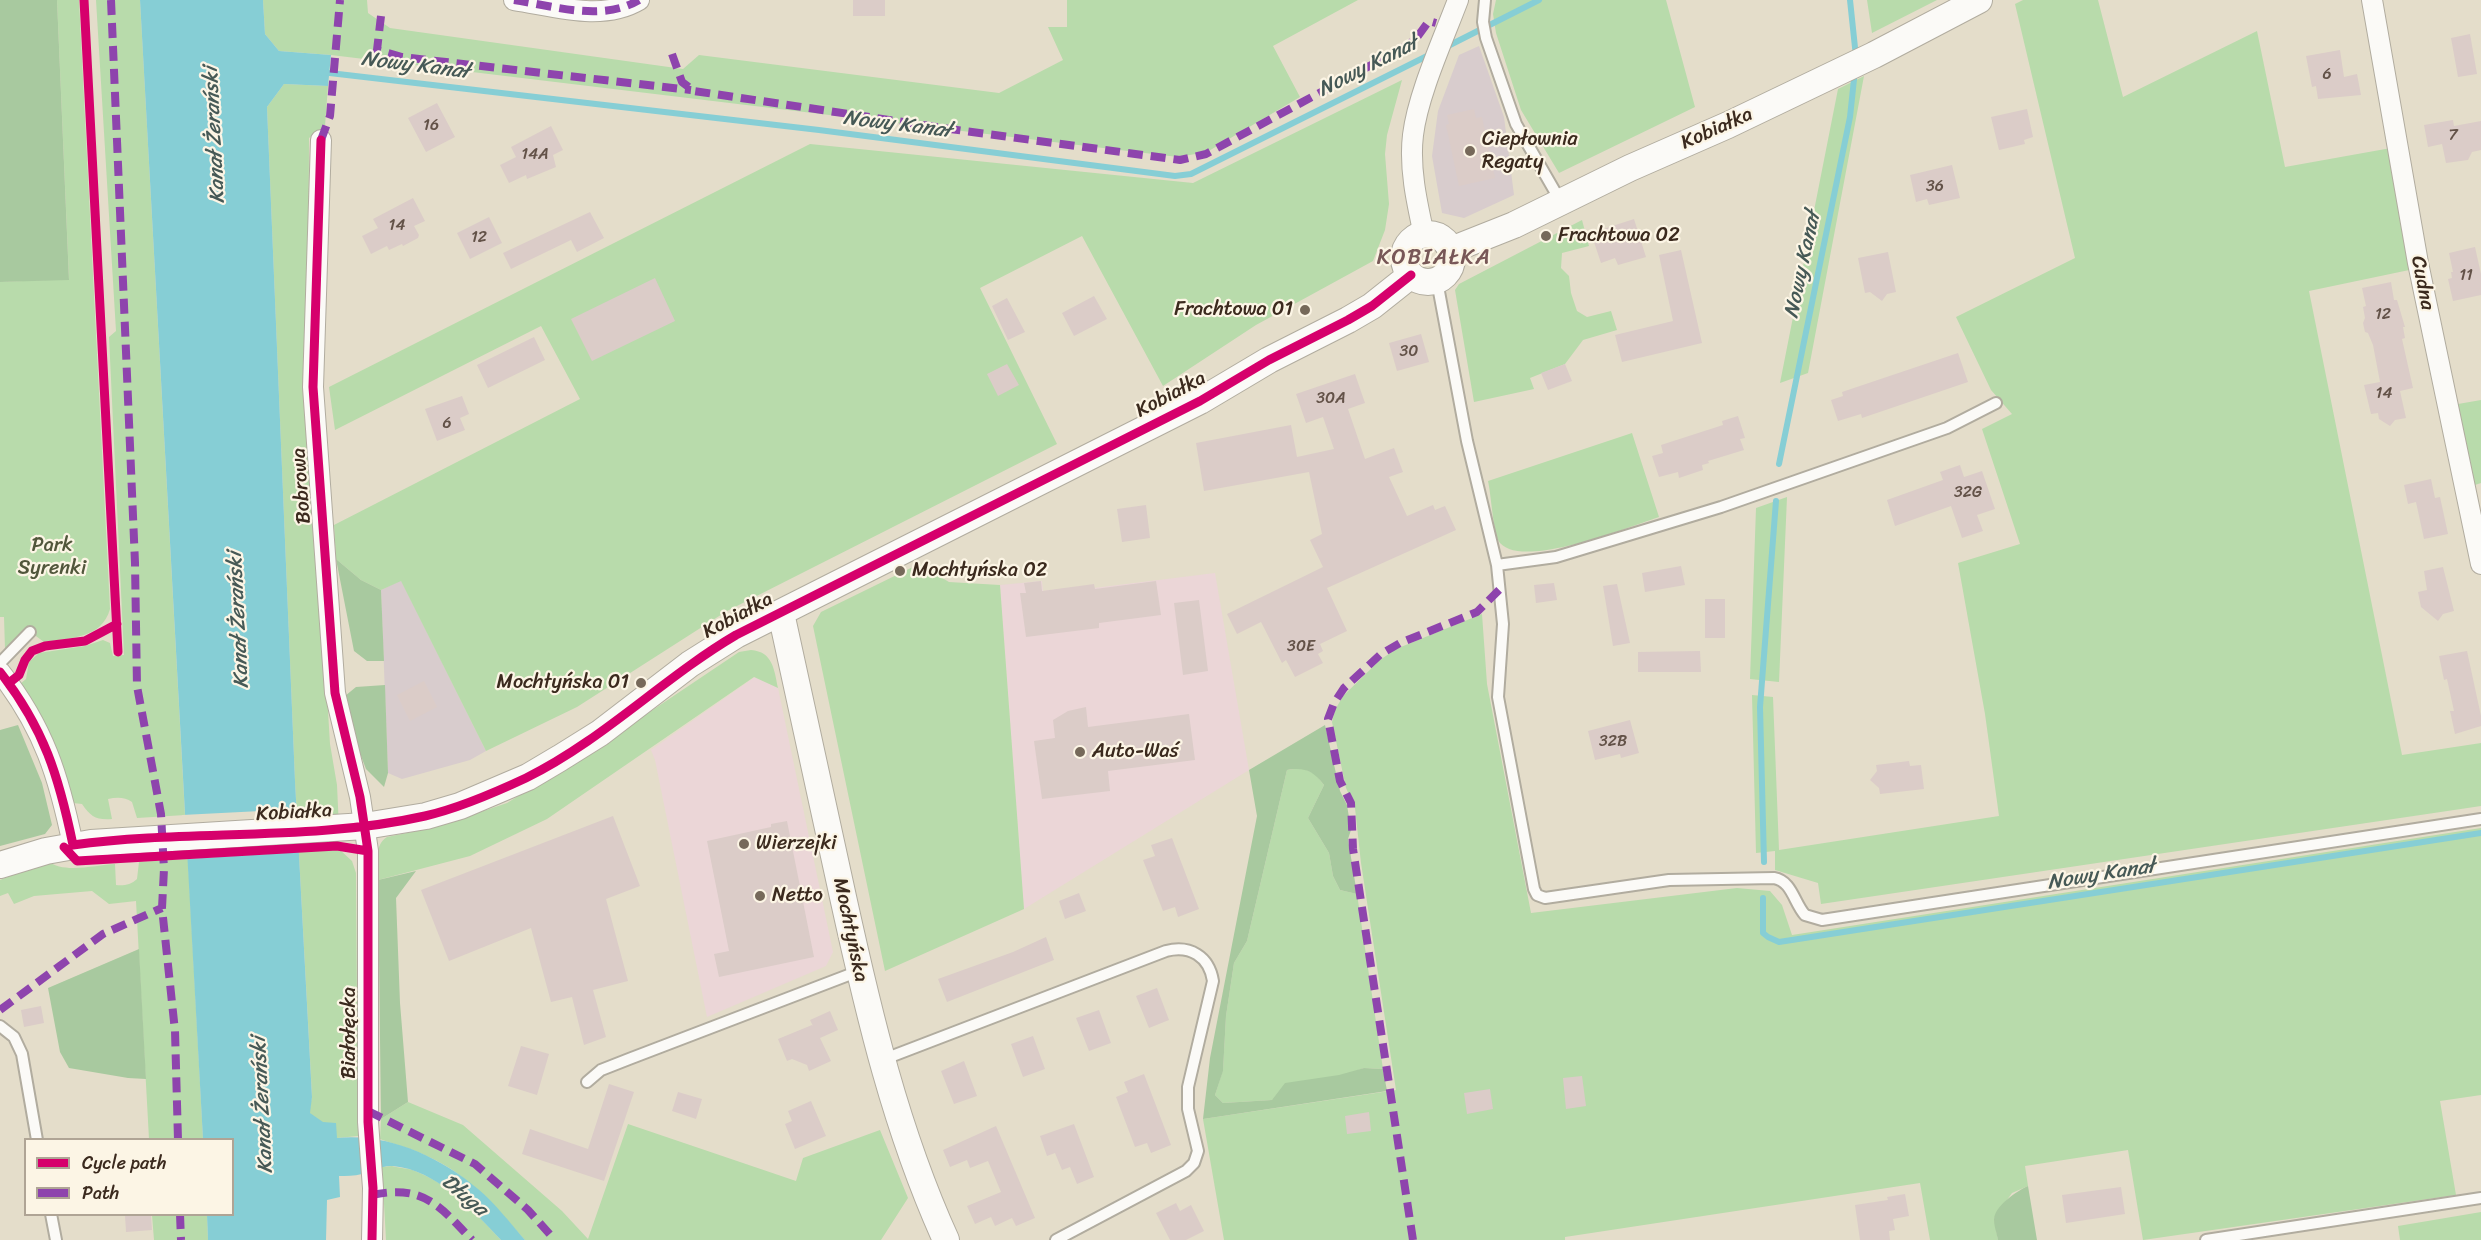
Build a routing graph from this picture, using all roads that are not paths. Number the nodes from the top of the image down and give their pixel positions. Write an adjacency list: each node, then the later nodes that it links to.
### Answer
1 (514, 0): 2 (street)
2 (639, 0)
3 (1458, 0): 9 (street)
4 (1485, 0): 8 (lane)
5 (1979, 0): 8 (street, Kobiałka)
6 (2372, 0): 14 (street, Cudna)
7 (321, 140): 20 (street, Bobrowa)
8 (1562, 202): 10 (street, Kobiałka)
9 (1424, 235): 10 (street); 11 (street)
10 (1451, 250): 12 (street)
11 (1411, 275): 12 (street); 16 (street, Kobiałka)
12 (1437, 281): 15 (lane)
13 (1996, 403): 15 (lane)
14 (2481, 564)
15 (1497, 565): 19 (lane)
16 (781, 613): 20 (street, Kobiałka); 23 (street, Mochtyńska)
17 (30, 632): 18 (lane)
18 (1, 670): 21 (street)
19 (2481, 819)
20 (365, 826): 21 (street, Kobiałka); 32 (street, Białołęcka)
21 (73, 846): 22 (street, Kobiałka)
22 (0, 865)
23 (859, 971): 25 (street, Mochtyńska); 26 (lane)
24 (0, 1026): 27 (lane)
25 (881, 1060): 30 (lane); 33 (street, Mochtyńska)
26 (587, 1082)
27 (37, 1138)
28 (2481, 1198): 34 (lane)
29 (51, 1216): 31 (lane)
30 (1060, 1239)
31 (56, 1240)
32 (372, 1240)
33 (946, 1240)
34 (2206, 1240)

